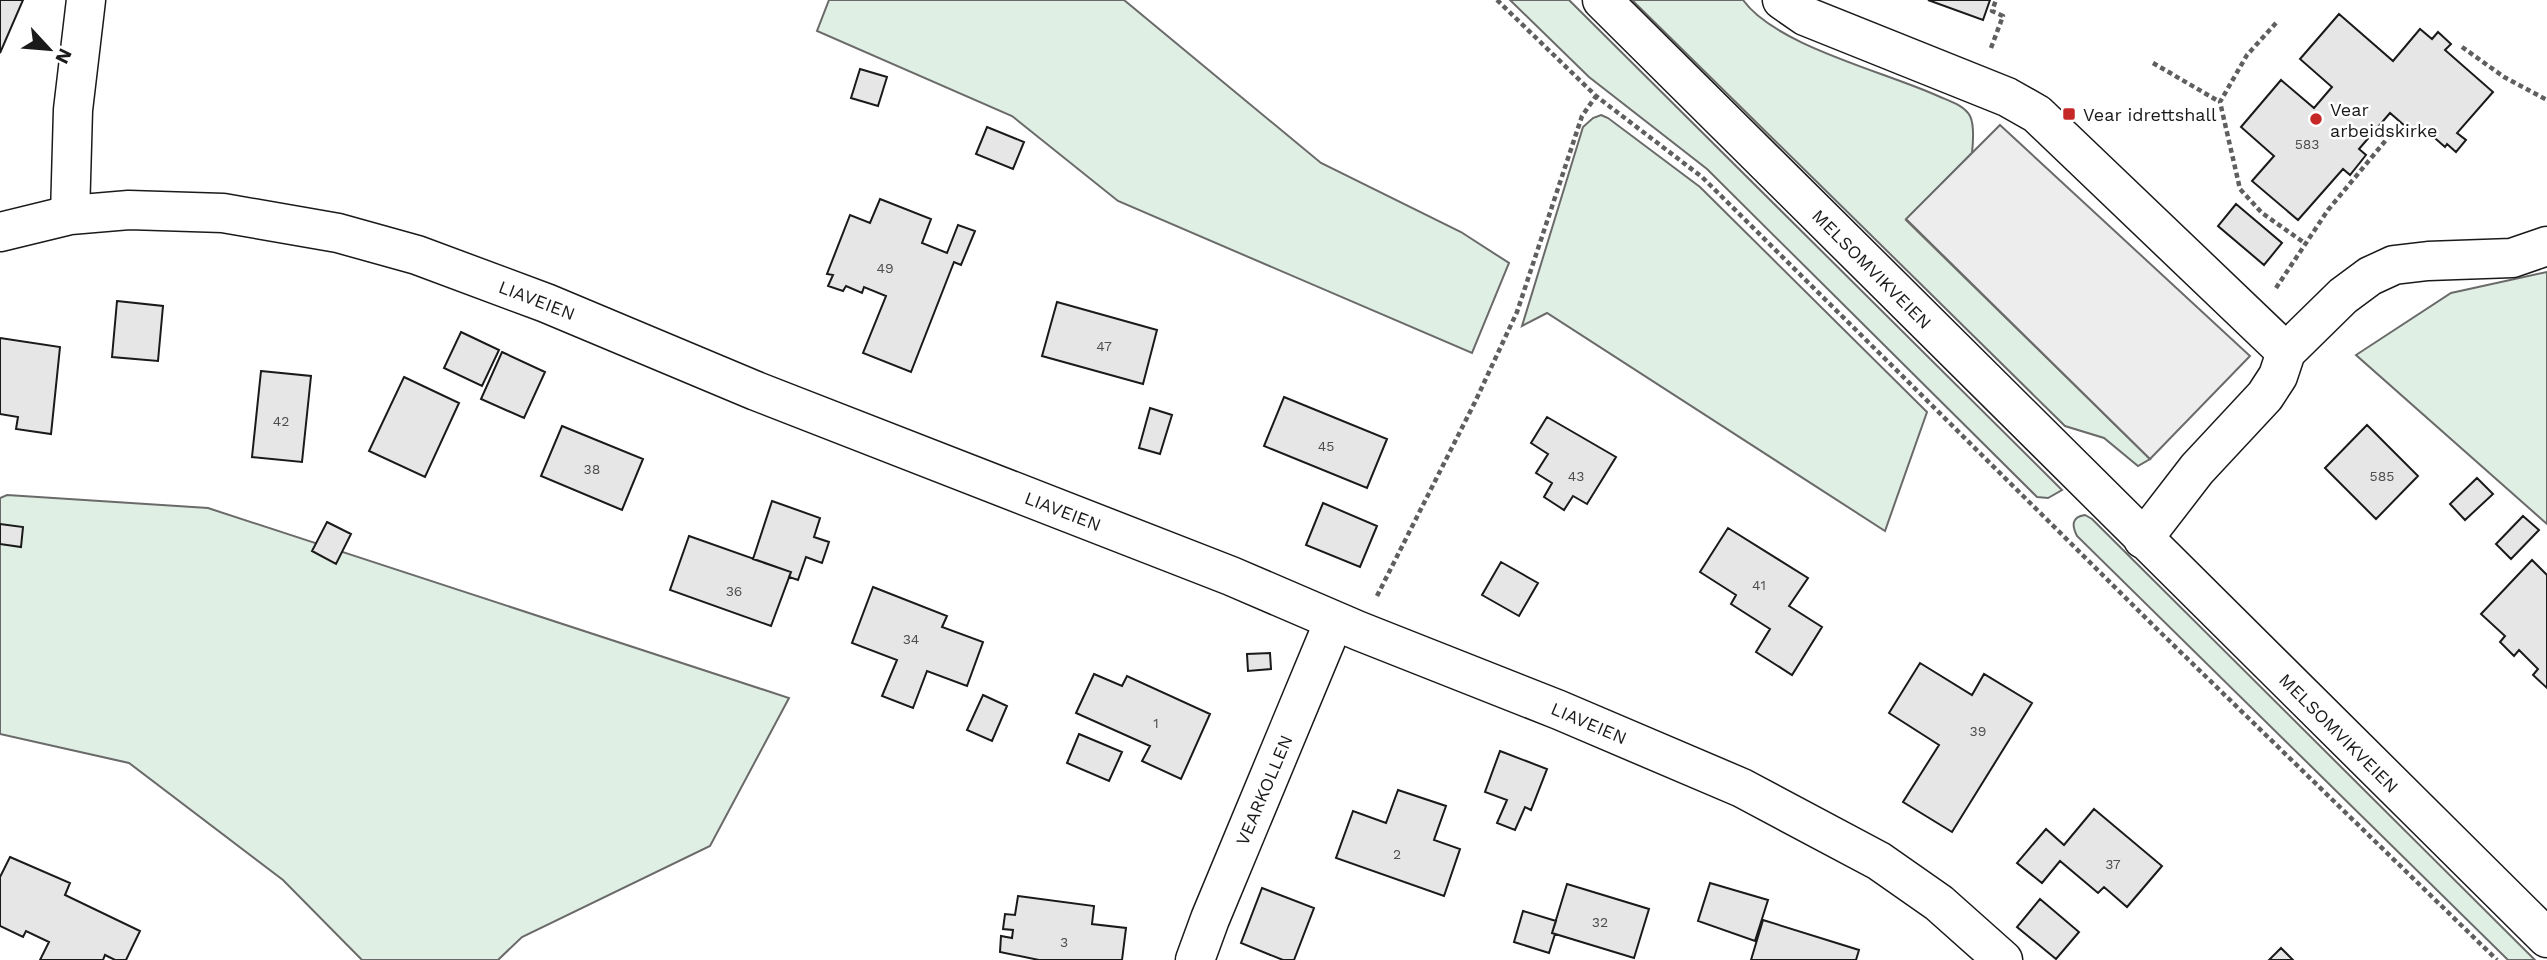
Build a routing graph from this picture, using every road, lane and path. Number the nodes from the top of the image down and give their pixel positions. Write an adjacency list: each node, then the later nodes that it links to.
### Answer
1 (86, 0): 14 (street)
2 (1497, 0): 10 (path)
3 (1602, 0): 20 (street, MELSOMVIKVEIEN)
4 (1782, 0): 19 (street)
5 (1996, 0): 8 (path)
6 (2276, 23): 12 (path)
7 (2462, 47): 11 (path)
8 (1990, 51)
9 (2153, 63): 12 (path)
10 (1596, 96): 21 (path); 25 (path)
11 (2547, 100)
12 (2220, 102): 16 (path)
13 (2391, 134): 16 (path)
14 (70, 215): 15 (street, LIAVEIEN); 21 (street, LIAVEIEN)
15 (0, 232)
16 (2306, 244): 18 (path)
17 (2547, 246): 19 (street)
18 (2274, 290)
19 (2286, 352): 20 (street)
20 (2143, 539): 22 (street, MELSOMVIKVEIEN)
21 (1346, 626): 23 (street, VEARKOLLEN); 24 (street, LIAVEIEN)
22 (2543, 927)
23 (1195, 960)
24 (2003, 960)
25 (2497, 960)

